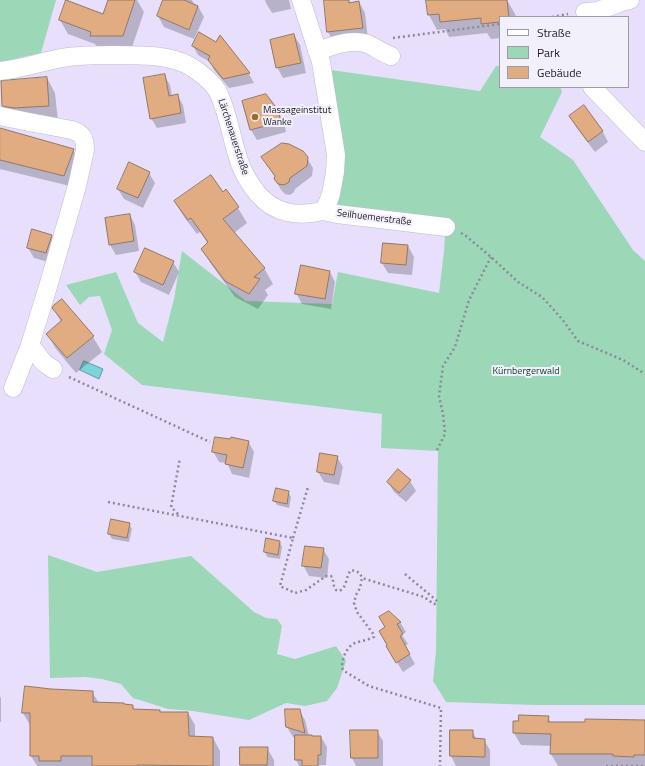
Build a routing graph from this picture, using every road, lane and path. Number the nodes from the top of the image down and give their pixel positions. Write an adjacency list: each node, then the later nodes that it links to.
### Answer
1 (301, 0): 6 (street, Seilhuemerstraße)
2 (630, 0): 3 (street)
3 (593, 13)
4 (499, 24): 5 (path)
5 (369, 45): 6 (street); 7 (street)
6 (317, 51): 12 (street, Seilhuemerstraße)
7 (391, 56)
8 (0, 71): 12 (street, Lärchenauerstraße)
9 (592, 88): 11 (street)
10 (0, 116): 15 (street)
11 (645, 142)
12 (323, 211): 13 (street, Seilhuemerstraße)
13 (446, 227): 14 (path)
14 (491, 257): 17 (path); 20 (path)
15 (30, 345): 16 (street); 18 (street)
16 (53, 369): 19 (path)
17 (645, 374)
18 (13, 388)
19 (210, 442)
20 (437, 450)
21 (180, 458): 24 (path)
22 (308, 486): 25 (path)
23 (108, 502): 24 (path)
24 (178, 515): 25 (path)
25 (293, 538): 27 (path)
26 (405, 574): 27 (path)
27 (362, 578): 28 (path)
28 (440, 766)
29 (606, 766): 30 (path)
30 (645, 766)

